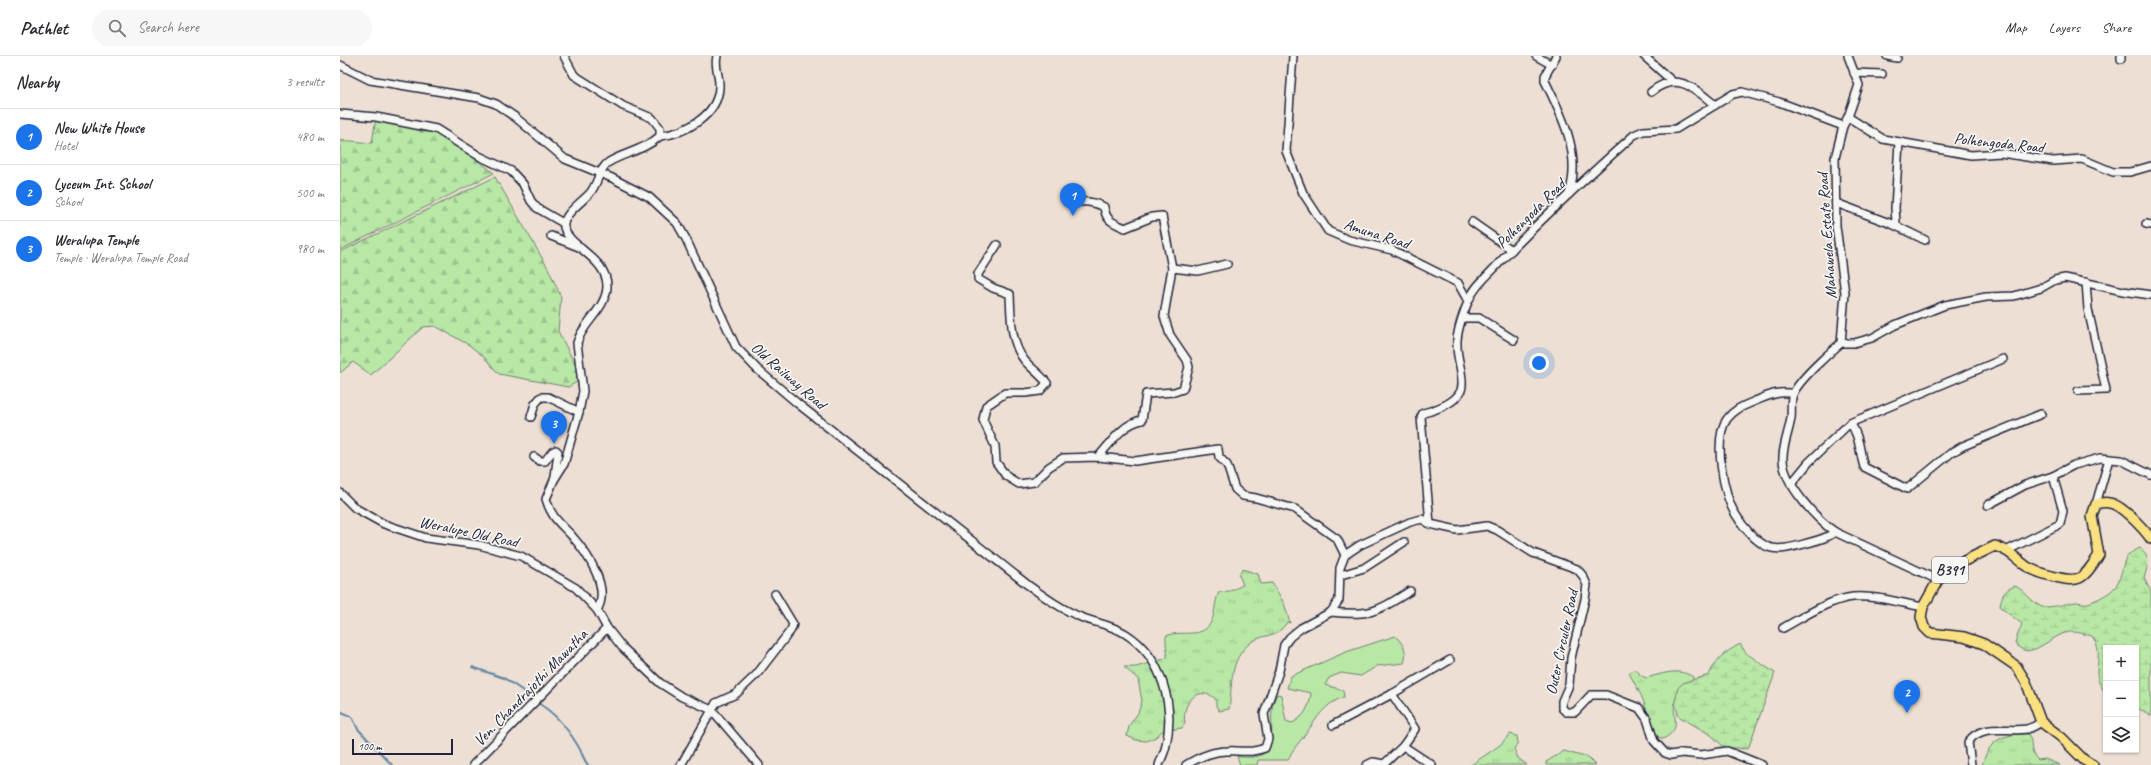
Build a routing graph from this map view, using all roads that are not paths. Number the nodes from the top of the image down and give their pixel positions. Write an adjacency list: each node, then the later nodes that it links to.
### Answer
1 (564, 56): 20 (street)
2 (717, 56): 20 (street)
3 (1293, 56): 39 (street, Amuna Road)
4 (1536, 56): 11 (street)
5 (1556, 56): 11 (street)
6 (1644, 56): 14 (street)
7 (1848, 56): 12 (street, Mahawela Estate Road)
8 (1887, 56): 9 (street)
9 (1897, 58)
10 (340, 65): 23 (street, Old Railway Road)
11 (1552, 65): 24 (street)
12 (1854, 73): 13 (street); 18 (street, Mahawela Estate Road)
13 (1882, 74)
14 (1673, 82): 15 (street); 16 (street)
15 (1651, 92)
16 (1715, 105): 19 (street, Polhengoda Road); 24 (street, Polhengoda Road)
17 (340, 114): 28 (street)
18 (1848, 117): 19 (street, Mahawela Estate Road); 21 (street, Polhengoda Road)
19 (1843, 126): 26 (street, Mahawela Estate Road)
20 (660, 136): 23 (street)
21 (1899, 142): 22 (street, Polhengoda Road); 29 (street)
22 (2151, 166)
23 (600, 175): 28 (street); 85 (street, Old Railway Road)
24 (1568, 196): 34 (street, Polhengoda Road)
25 (1072, 203): 36 (street)
26 (1836, 203): 29 (street); 42 (street, Mahawela Estate Road)
27 (1472, 222): 34 (street)
28 (563, 223): 33 (street)
29 (1892, 224): 31 (street)
30 (551, 236): 33 (street)
31 (1925, 240)
32 (997, 245): 51 (street)
33 (583, 249): 46 (street)
34 (1512, 250): 39 (street, Polhengoda Road)
35 (1227, 264): 36 (street)
36 (1172, 268): 51 (street)
37 (2086, 282): 38 (street); 42 (street); 44 (street)
38 (2151, 295)
39 (1468, 301): 40 (street, Polhengoda Road)
40 (1462, 318): 41 (street); 60 (street, Polhengoda Road)
41 (1514, 340)
42 (1841, 343): 45 (street)
43 (2003, 359): 49 (street)
44 (2078, 391)
45 (1793, 394): 56 (street); 61 (street)
46 (579, 412): 48 (street); 55 (street)
47 (2041, 414): 49 (street)
48 (531, 417)
49 (1850, 422): 56 (street)
50 (534, 457): 55 (street)
51 (1098, 457): 65 (street)
52 (2109, 459): 53 (street); 54 (street); 58 (street)
53 (2151, 475)
54 (2052, 476): 59 (street); 64 (street)
55 (554, 480): 71 (street)
56 (1791, 484): 61 (street)
57 (340, 492): 71 (street, Weralupe Old Road)
58 (2096, 504): 62 (main road); 64 (main road)
59 (1988, 505)
60 (1430, 524): 65 (street, Outer Circuler Road); 89 (street, Outer Circuler Road)
61 (1835, 532): 67 (street)
62 (2151, 539)
63 (1404, 542): 66 (street)
64 (2008, 550): 67 (main road, B391)
65 (1345, 555): 66 (street)
66 (1341, 574): 72 (street)
67 (1938, 580): 70 (main road, B391)
68 (1410, 591): 72 (street)
69 (775, 594): 77 (street)
70 (1923, 607): 74 (street); 78 (main road)
71 (597, 610): 73 (street, Weralupe Old Road)
72 (1331, 612): 86 (street)
73 (607, 628): 77 (street, Weralupe Old Road); 82 (street, Ven. Chandrajothi Mawatha)
74 (1783, 628)
75 (1450, 660): 76 (street)
76 (1392, 694): 79 (street); 80 (street)
77 (712, 710): 83 (street); 84 (street, Weralupe Old Road)
78 (2041, 722): 90 (street); 91 (main road)
79 (1333, 725)
80 (1403, 746): 81 (street); 88 (street)
81 (1383, 764): 87 (street)
82 (473, 765)
83 (681, 765)
84 (759, 765)
85 (1159, 765)
86 (1186, 765)
87 (1367, 765)
88 (1432, 765)
89 (1762, 765)
90 (1971, 765)
91 (2093, 765)

